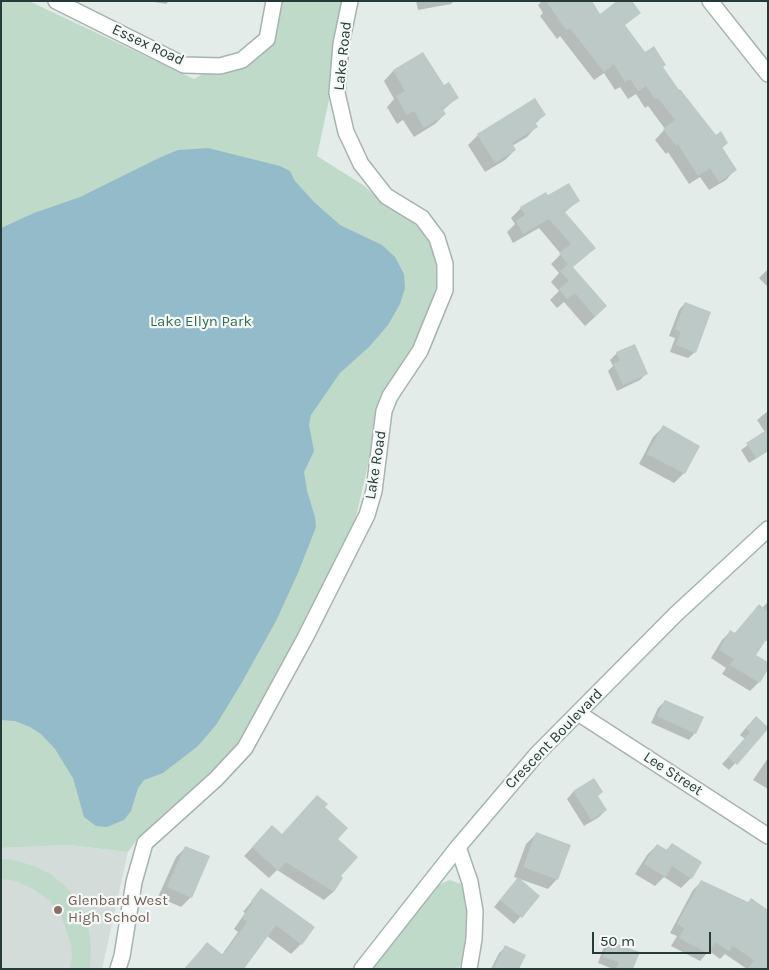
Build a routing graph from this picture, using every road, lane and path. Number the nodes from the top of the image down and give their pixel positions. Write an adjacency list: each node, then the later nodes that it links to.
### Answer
1 (56, 1): 2 (street, Essex Road)
2 (274, 1)
3 (350, 1): 10 (street, Lake Road)
4 (710, 1): 5 (street)
5 (768, 74)
6 (768, 528): 7 (street, Crescent Boulevard)
7 (578, 713): 8 (street, Lee Street); 9 (street, Crescent Boulevard)
8 (768, 836)
9 (458, 847): 11 (street, Crescent Boulevard); 12 (street)
10 (118, 969)
11 (362, 969)
12 (469, 969)

